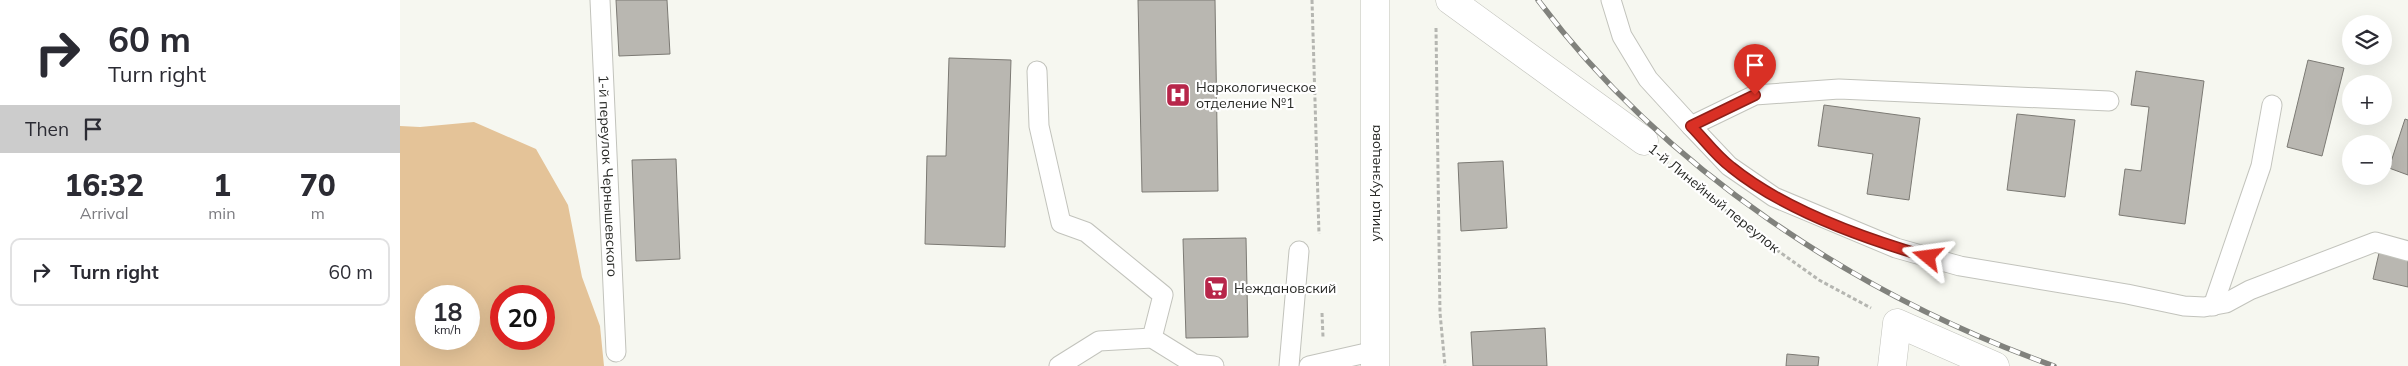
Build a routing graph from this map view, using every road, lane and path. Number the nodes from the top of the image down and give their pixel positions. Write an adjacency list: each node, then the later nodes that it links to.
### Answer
1 (600, 0): 18 (lane, 1-й переулок Чернышевского)
2 (1312, 0): 11 (path)
3 (1376, 0): 19 (street, улица Кузнецова)
4 (1611, 0): 9 (lane)
5 (1443, 10): 10 (street, 1-й Линейный переулок); 24 (path)
6 (1037, 71): 17 (lane)
7 (2109, 101): 9 (lane)
8 (2272, 105): 15 (lane)
9 (1691, 126): 15 (lane)
10 (1644, 141): 16 (path, 1-й Линейный переулок)
11 (1320, 244)
12 (1298, 251): 23 (lane)
13 (2408, 251): 15 (lane)
14 (1322, 303): 20 (path)
15 (2213, 306)
16 (1898, 322): 25 (street); 26 (street)
17 (1152, 338): 21 (lane); 22 (lane)
18 (616, 352)
19 (1375, 359): 20 (lane)
20 (1316, 364)
21 (1059, 366)
22 (1214, 366)
23 (1289, 366)
24 (1445, 366)
25 (1892, 366)
26 (1995, 366)

